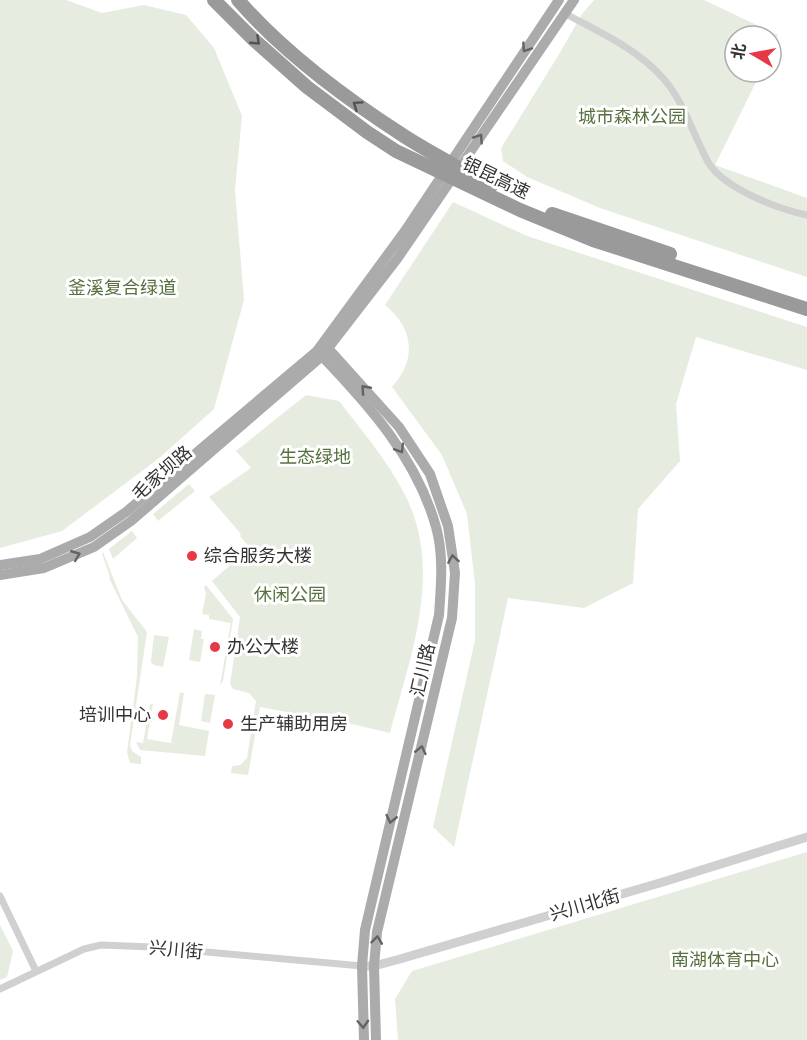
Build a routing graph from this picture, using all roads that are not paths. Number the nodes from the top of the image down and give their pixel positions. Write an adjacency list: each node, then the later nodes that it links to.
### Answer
1 (214, 0): 6 (highway, 银昆高速, one-way to 6)
2 (238, 0): 6 (highway, 银昆高速, one-way to 2)
3 (560, 0): 10 (main road, one-way to 10)
4 (574, 0): 5 (main road)
5 (564, 13): 7 (street); 10 (main road, one-way to 5)
6 (471, 180): 8 (highway, 银昆高速); 9 (highway, 银昆高速)
7 (807, 215)
8 (807, 299)
9 (807, 309)
10 (323, 350): 11 (main road, 毛家坝路); 12 (main road, 毛家坝路, one-way to 10); 15 (main road, 汇川路, one-way to 15); 16 (main road, 汇川路, one-way to 10)
11 (0, 565)
12 (0, 575)
13 (807, 837): 16 (street, 兴川北街)
14 (0, 896): 17 (street)
15 (362, 966): 16 (street, 兴川北街); 17 (street, 兴川街); 19 (main road, 汇川路, one-way to 19)
16 (374, 966): 20 (main road, 汇川路)
17 (36, 971): 18 (street, 兴川街)
18 (0, 989)
19 (364, 1040)
20 (376, 1040)

